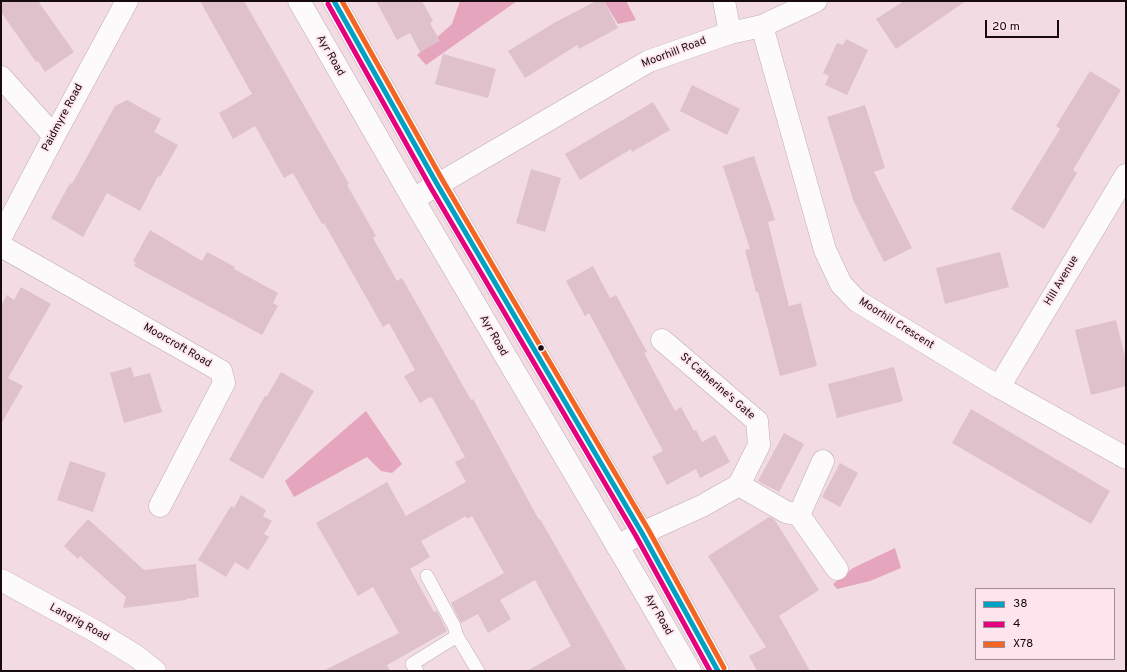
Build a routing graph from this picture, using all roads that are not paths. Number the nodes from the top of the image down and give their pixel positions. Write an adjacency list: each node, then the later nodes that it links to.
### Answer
1 (127, 1): 9 (street, Paidmyre Road)
2 (299, 1): 12 (street, Ayr Road)
3 (334, 1): 11 (street)
4 (724, 1): 7 (street)
5 (816, 1): 6 (street, Moorhill Road)
6 (762, 26): 7 (street, Moorhill Road); 16 (street, Moorhill Crescent)
7 (730, 33): 11 (street, Moorhill Road)
8 (1, 77): 9 (street)
9 (54, 136): 13 (street, Paidmyre Road)
10 (1126, 175): 16 (street, Hill Avenue)
11 (438, 184): 12 (street, Moorhill Road); 22 (street)
12 (413, 199): 23 (street, Ayr Road)
13 (1, 237)
14 (1, 246): 20 (street, Moorcroft Road)
15 (662, 340): 19 (street, St Catherine's Gate)
16 (999, 388): 17 (street, Moorhill Crescent)
17 (1126, 458)
18 (823, 461): 21 (street)
19 (739, 485): 21 (street); 22 (street)
20 (160, 506)
21 (799, 515): 24 (street)
22 (642, 533): 23 (street); 32 (street)
23 (617, 546): 31 (street, Ayr Road)
24 (837, 569)
25 (426, 576): 27 (lane)
26 (1, 580): 28 (street, Langrig Road)
27 (457, 636): 29 (lane); 30 (lane)
28 (155, 671)
29 (417, 671)
30 (478, 671)
31 (690, 671)
32 (718, 671)

